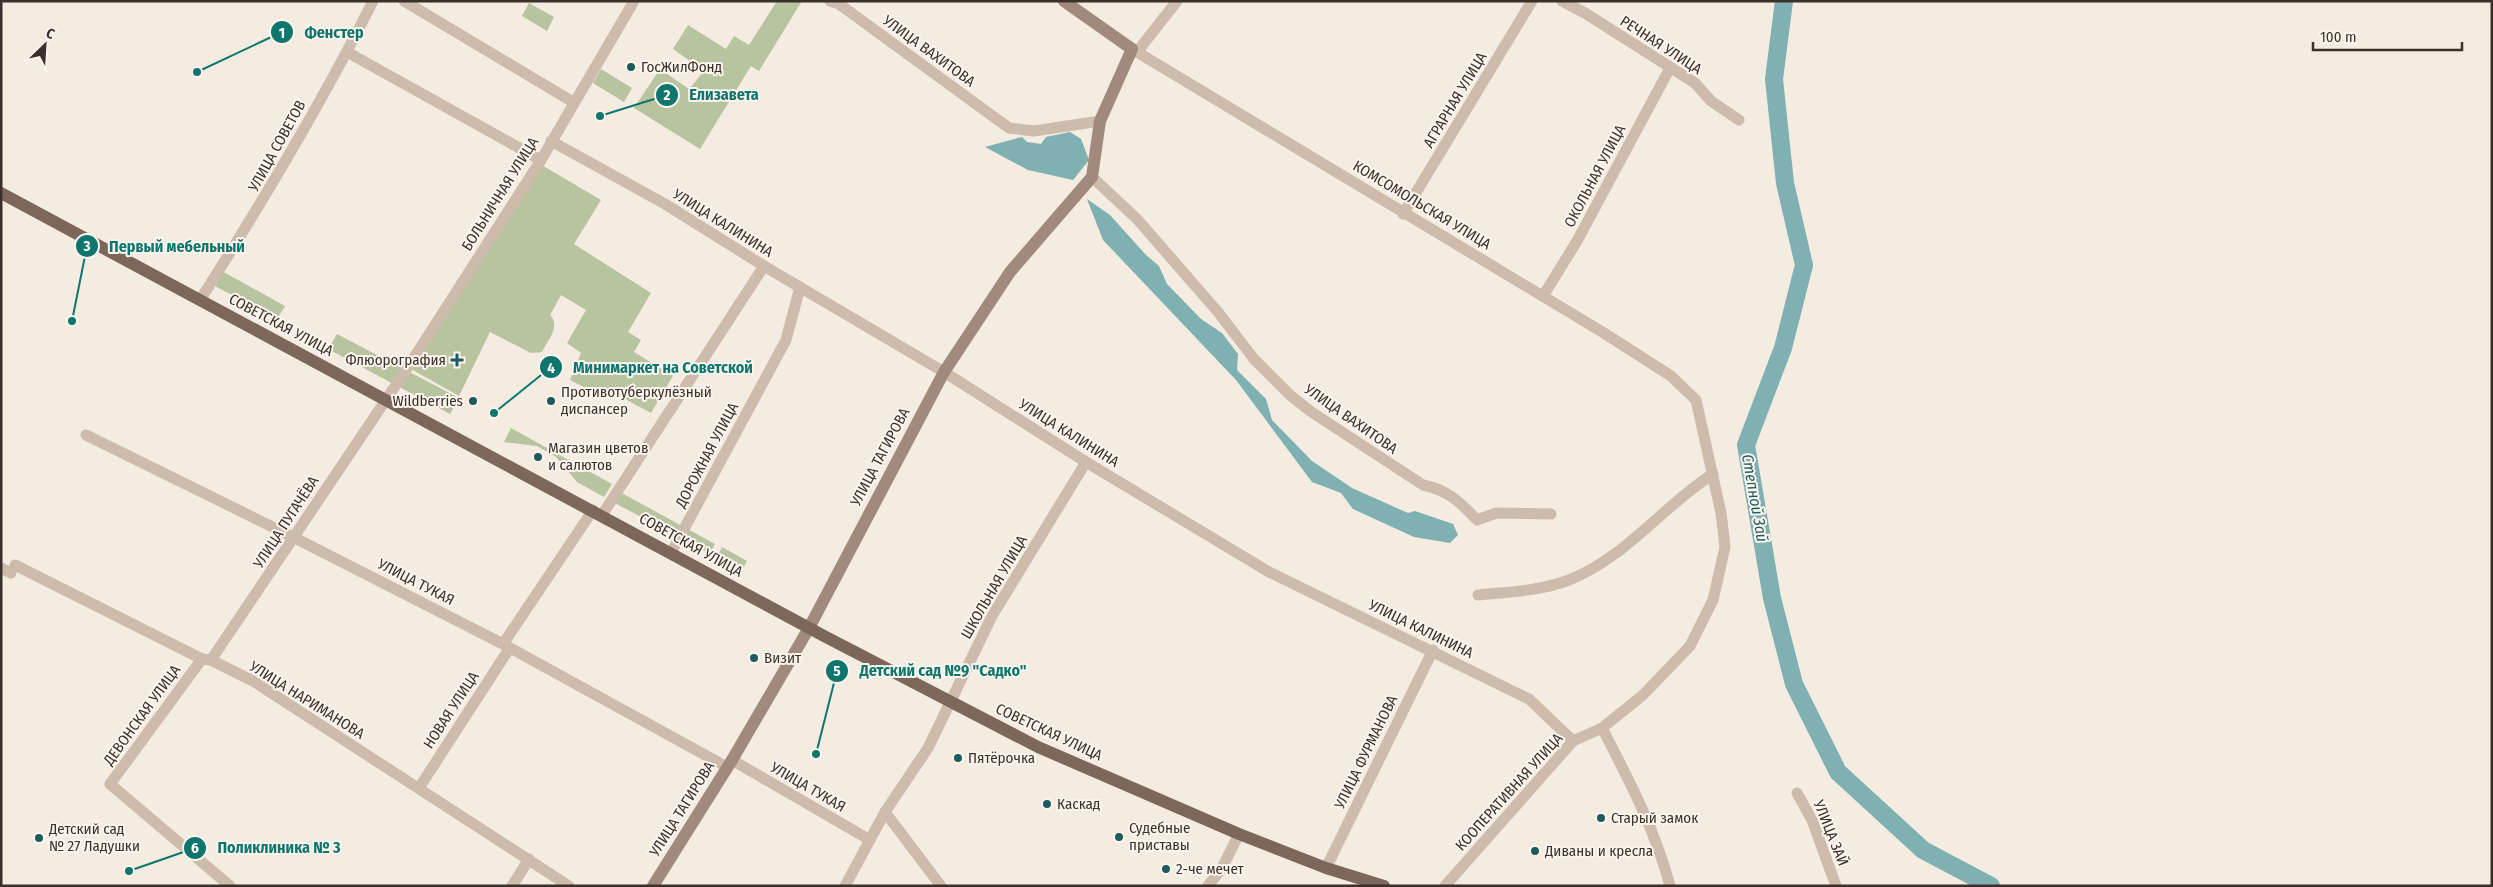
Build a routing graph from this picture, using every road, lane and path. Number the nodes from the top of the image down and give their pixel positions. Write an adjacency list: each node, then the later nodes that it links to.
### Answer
1 (373, 1): 10 (street, УЛИЦА СОВЕТОВ)
2 (404, 1): 12 (street)
3 (634, 1): 12 (street, БОЛЬНИЧНАЯ УЛИЦА)
4 (830, 1): 14 (street, УЛИЦА ВАХИТОВА)
5 (1064, 1): 9 (street, КОМСОМОЛЬСКАЯ УЛИЦА)
6 (1177, 1): 9 (street)
7 (1532, 1): 19 (street, АГРАРНАЯ УЛИЦА)
8 (1562, 1): 11 (street, РЕЧНАЯ УЛИЦА)
9 (1135, 51): 14 (street); 19 (street, КОМСОМОЛЬСКАЯ УЛИЦА)
10 (347, 52): 16 (street); 23 (street, УЛИЦА СОВЕТОВ)
11 (1670, 68): 13 (street, РЕЧНАЯ УЛИЦА); 22 (street, ОКОЛЬНАЯ УЛИЦА)
12 (573, 102): 15 (street, БОЛЬНИЧНАЯ УЛИЦА)
13 (1739, 120)
14 (1100, 121): 17 (street)
15 (551, 141): 16 (street, БОЛЬНИЧНАЯ УЛИЦА); 20 (street, УЛИЦА КАЛИНИНА)
16 (541, 160): 25 (street, БОЛЬНИЧНАЯ УЛИЦА)
17 (1092, 177): 24 (street, УЛИЦА ТАГИРОВА); 30 (street, УЛИЦА ВАХИТОВА)
18 (1, 192): 23 (main road, СОВЕТСКАЯ УЛИЦА)
19 (1403, 214): 22 (street, КОМСОМОЛЬСКАЯ УЛИЦА)
20 (764, 266): 21 (street, УЛИЦА КАЛИНИНА); 29 (street, НОВАЯ УЛИЦА)
21 (800, 287): 24 (street, УЛИЦА КАЛИНИНА); 32 (street, ДОРОЖНАЯ УЛИЦА)
22 (1543, 296): 28 (street, КОМСОМОЛЬСКАЯ УЛИЦА)
23 (200, 300): 25 (main road, СОВЕТСКАЯ УЛИЦА)
24 (944, 372): 27 (street, УЛИЦА КАЛИНИНА); 35 (street, УЛИЦА ТАГИРОВА)
25 (387, 400): 29 (main road, СОВЕТСКАЯ УЛИЦА); 31 (street, УЛИЦА ПУГАЧЁВА)
26 (86, 435): 31 (street, УЛИЦА ТУКАЯ)
27 (1086, 462): 37 (street, УЛИЦА КАЛИНИНА); 39 (street, ШКОЛЬНАЯ УЛИЦА)
28 (1713, 474): 34 (street); 40 (street, КООПЕРАТИВНАЯ УЛИЦА)
29 (598, 513): 32 (main road, СОВЕТСКАЯ УЛИЦА); 36 (street, НОВАЯ УЛИЦА)
30 (1551, 514)
31 (293, 536): 36 (street, УЛИЦА ТУКАЯ); 38 (street, УЛИЦА ПУГАЧЁВА)
32 (671, 553): 35 (main road, СОВЕТСКАЯ УЛИЦА)
33 (9, 569): 38 (street, УЛИЦА НАРИМАНОВА)
34 (1478, 595)
35 (809, 628): 39 (main road, СОВЕТСКАЯ УЛИЦА); 42 (street, УЛИЦА ТАГИРОВА)
36 (506, 646): 42 (street, УЛИЦА ТУКАЯ); 43 (street, НОВАЯ УЛИЦА)
37 (1433, 650): 41 (street, УЛИЦА КАЛИНИНА); 49 (street, УЛИЦА ФУРМАНОВА)
38 (207, 659): 43 (street, УЛИЦА НАРИМАНОВА); 50 (street, ДЕВОНСКАЯ УЛИЦА)
39 (950, 703): 45 (street, ШКОЛЬНАЯ УЛИЦА); 46 (main road, СОВЕТСКАЯ УЛИЦА)
40 (1602, 728): 41 (street, КООПЕРАТИВНАЯ УЛИЦА); 59 (street)
41 (1573, 741): 58 (street, КООПЕРАТИВНАЯ УЛИЦА)
42 (729, 764): 47 (street, УЛИЦА ТУКАЯ); 53 (street, УЛИЦА ТАГИРОВА)
43 (419, 788): 48 (street, УЛИЦА НАРИМАНОВА)
44 (1798, 793): 60 (street, УЛИЦА ЗАЙ)
45 (886, 812): 47 (street, ШКОЛЬНАЯ УЛИЦА); 55 (street)
46 (1239, 834): 49 (main road, СОВЕТСКАЯ УЛИЦА); 56 (street)
47 (870, 840): 54 (street, ШКОЛЬНАЯ УЛИЦА)
48 (529, 859): 51 (street); 52 (street, УЛИЦА НАРИМАНОВА)
49 (1326, 868): 57 (main road, СОВЕТСКАЯ УЛИЦА)
50 (230, 886)
51 (512, 886)
52 (569, 886)
53 (652, 886)
54 (845, 886)
55 (941, 886)
56 (1208, 886)
57 (1384, 886)
58 (1445, 886)
59 (1670, 886)
60 (1836, 886)

